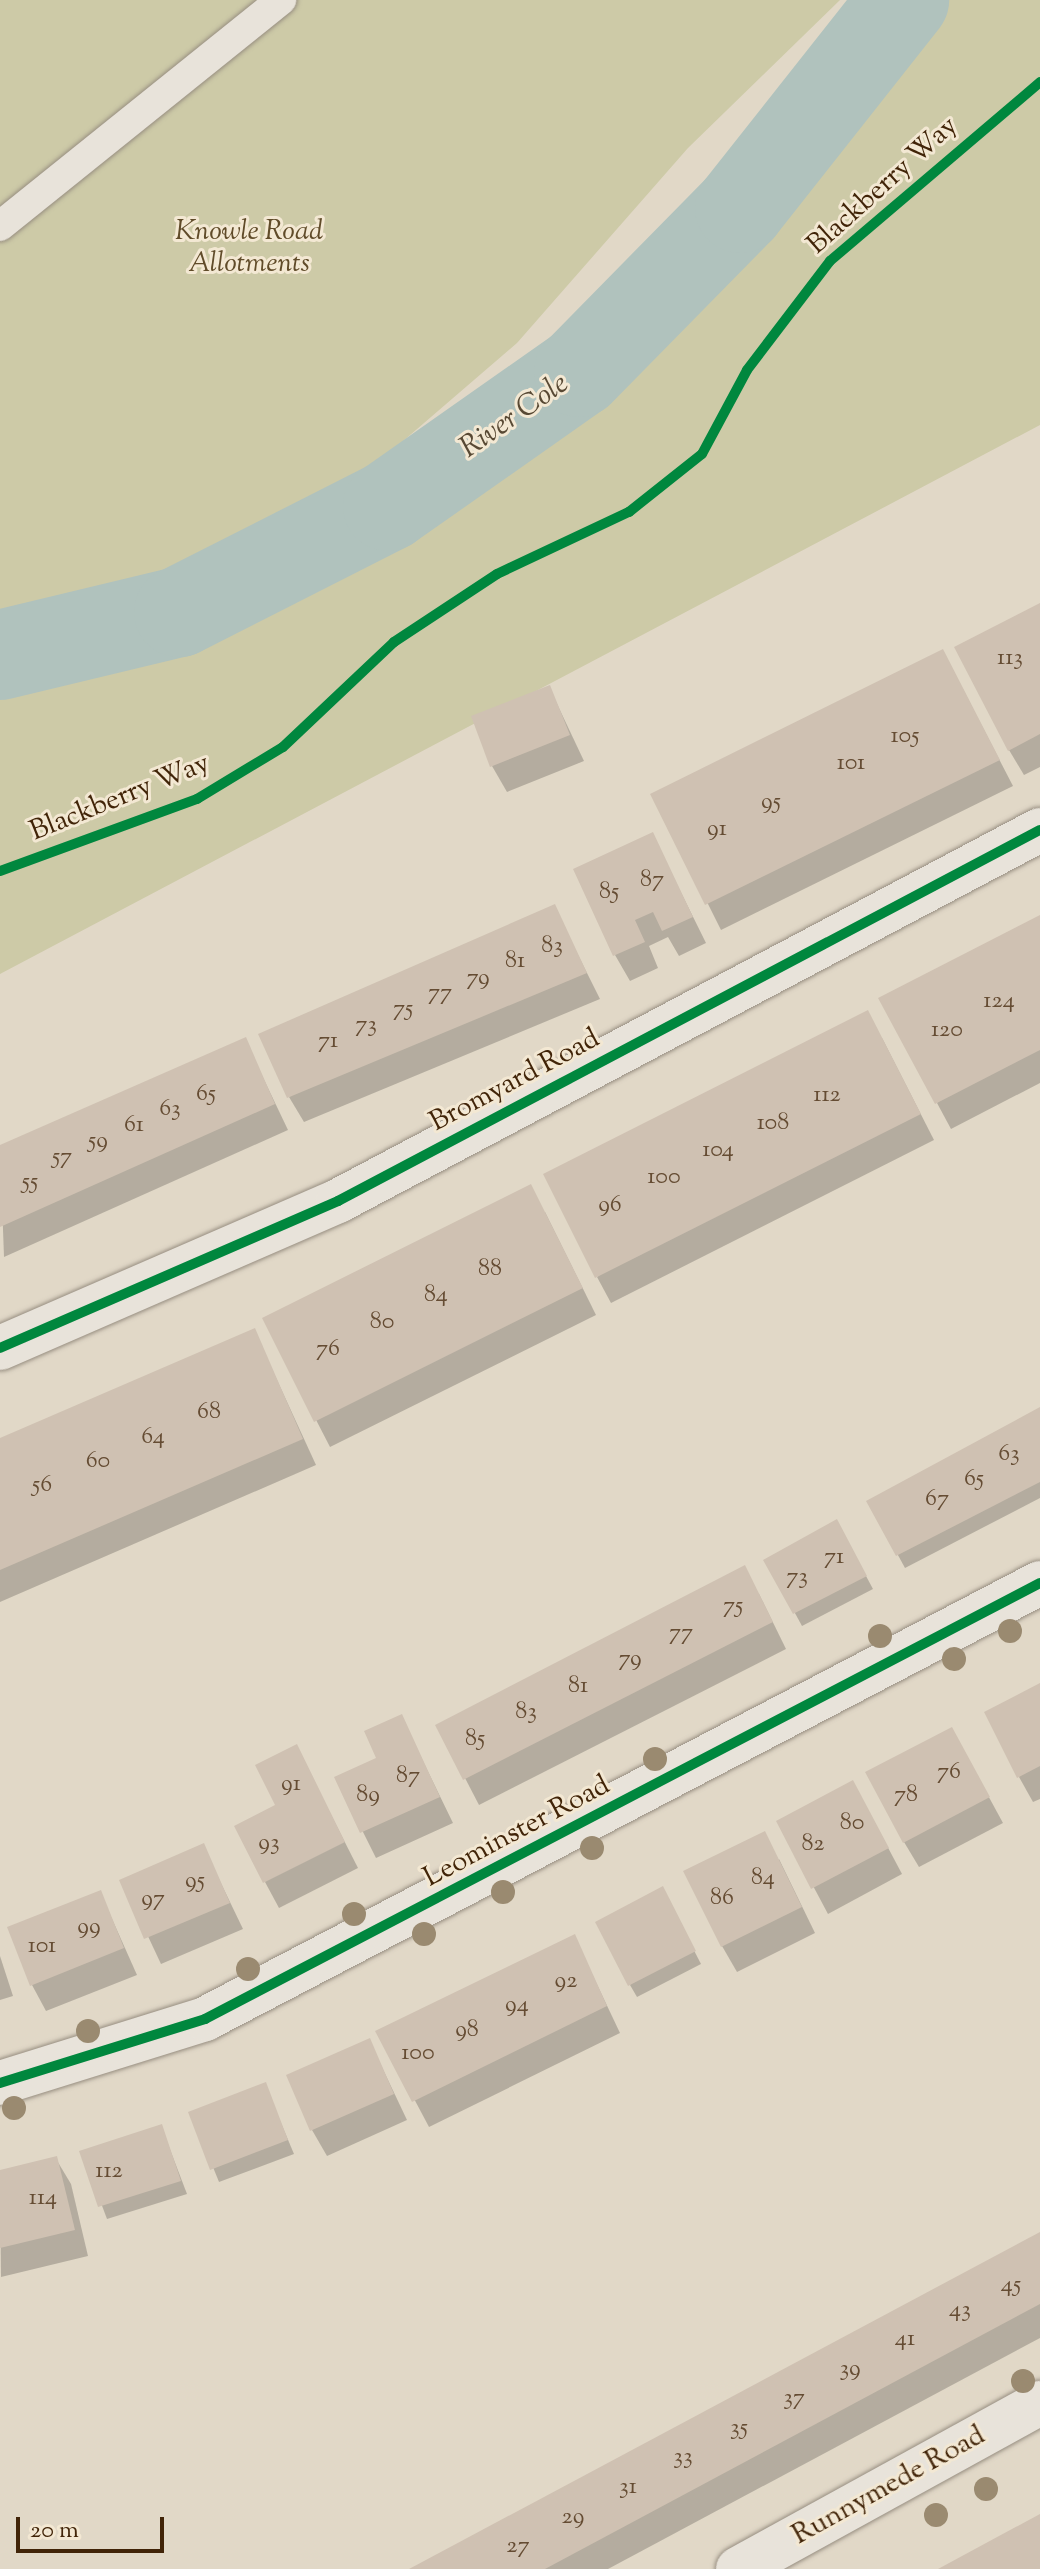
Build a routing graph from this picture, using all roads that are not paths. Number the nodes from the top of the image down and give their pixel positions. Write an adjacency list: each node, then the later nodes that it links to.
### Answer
1 (281, 0): 2 (lane)
2 (0, 226)
3 (1040, 830): 4 (street, Bromyard Road)
4 (0, 1348)
5 (1040, 1583): 6 (street, Leominster Road)
6 (0, 2083)
7 (1040, 2403): 8 (street, Runnymede Road)
8 (738, 2569)

